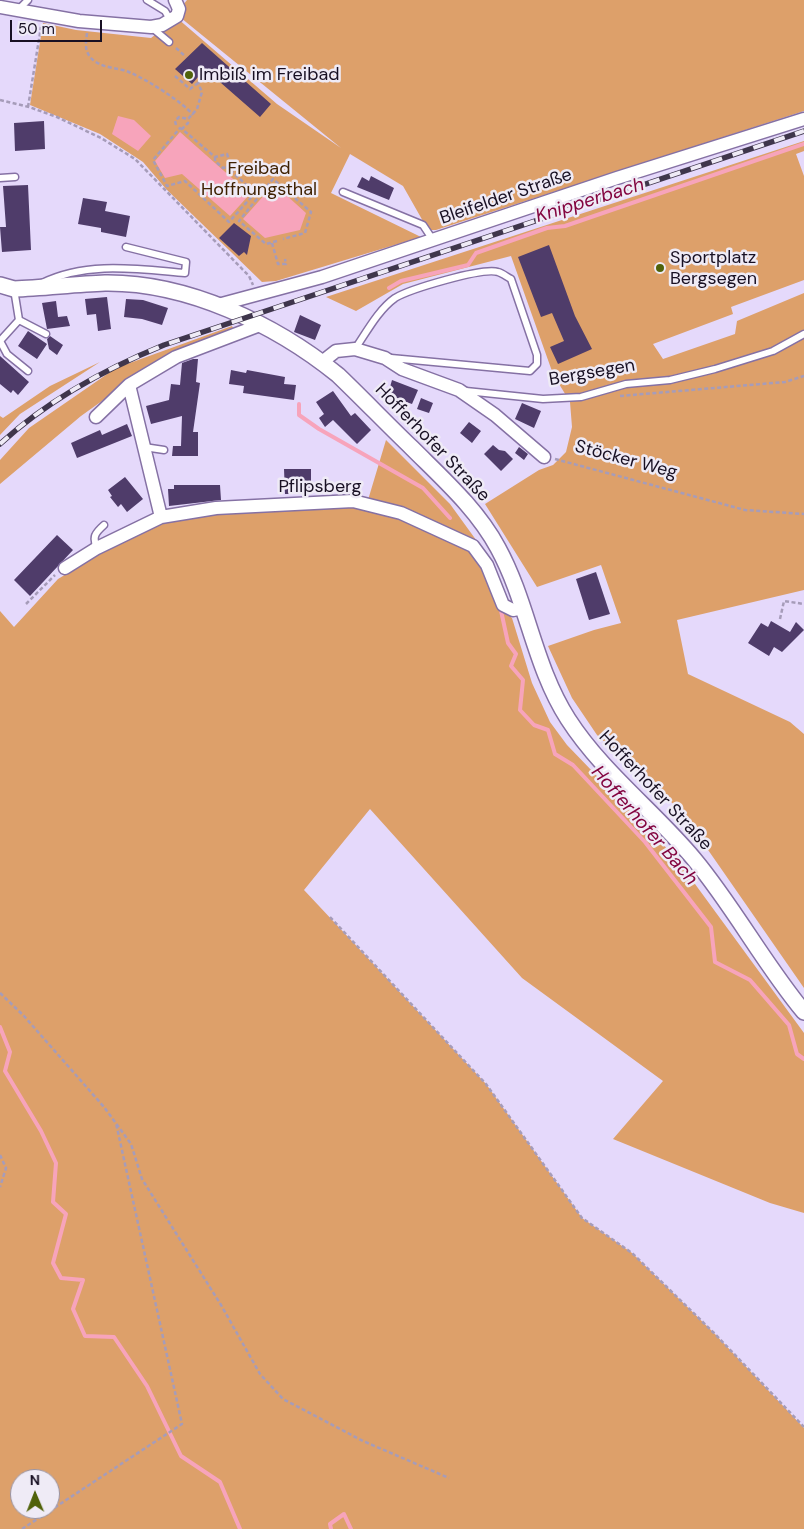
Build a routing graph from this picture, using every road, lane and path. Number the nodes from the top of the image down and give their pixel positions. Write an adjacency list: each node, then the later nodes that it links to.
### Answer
1 (28, 0): 5 (lane)
2 (147, 0): 7 (lane)
3 (175, 0): 7 (street)
4 (0, 7): 5 (street)
5 (17, 10): 6 (street)
6 (44, 15): 8 (street); 16 (path)
7 (171, 21): 8 (street)
8 (151, 27): 10 (lane)
9 (87, 33): 17 (path)
10 (169, 42): 11 (path)
11 (186, 57)
12 (208, 71): 14 (path)
13 (175, 76): 14 (path)
14 (198, 83): 17 (path)
15 (0, 100): 16 (path)
16 (28, 106): 37 (path)
17 (193, 115): 18 (path)
18 (188, 119): 20 (path); 21 (path)
19 (804, 119): 30 (street, Bleifelder Straße)
20 (176, 125)
21 (182, 129): 22 (path); 27 (path)
22 (216, 157): 23 (path); 23 (path)
23 (227, 168): 27 (path)
24 (15, 177): 25 (lane)
25 (0, 178)
26 (343, 192): 30 (lane)
27 (243, 206): 28 (path)
28 (247, 210): 29 (path); 32 (path)
29 (283, 239)
30 (433, 240): 37 (street, Bleifelder Straße)
31 (277, 241): 32 (path)
32 (272, 242): 34 (path)
33 (126, 247): 36 (lane)
34 (285, 259)
35 (7, 287): 36 (street, Hofferhofer Straße); 39 (lane)
36 (32, 288): 38 (street, Hofferhofer Straße)
37 (256, 293): 38 (street, Bleifelder Straße)
38 (218, 305): 40 (street, Hofferhofer Straße)
39 (20, 320): 41 (lane); 43 (lane)
40 (260, 325): 46 (street, Hofferhofer Straße); 49 (street)
41 (46, 334)
42 (804, 334): 50 (lane, Bergsegen)
43 (0, 341): 47 (lane)
44 (355, 349): 45 (street, Bergsegen); 45 (lane, Bergsegen); 46 (street)
45 (385, 358): 50 (street, Bergsegen)
46 (322, 362): 63 (street, Hofferhofer Straße)
47 (28, 371)
48 (804, 376): 51 (path)
49 (130, 385): 52 (street); 53 (street)
50 (460, 390): 55 (street)
51 (617, 396)
52 (96, 417)
53 (144, 447): 54 (lane); 57 (street)
54 (164, 450)
55 (544, 456): 56 (path, Stöcker Weg)
56 (804, 514)
57 (161, 517): 59 (street, Pflipsberg); 63 (street, Pflipsberg)
58 (104, 525): 59 (lane)
59 (97, 548): 60 (street, Pflipsberg)
60 (65, 568): 61 (path)
61 (26, 604)
62 (804, 604): 64 (path)
63 (523, 608): 67 (street, Hofferhofer Straße)
64 (780, 619)
65 (330, 917): 71 (path)
66 (0, 994): 68 (path)
67 (804, 1012)
68 (116, 1122): 72 (path); 73 (path)
69 (0, 1155): 70 (path)
70 (0, 1187)
71 (804, 1427)
72 (449, 1478)
73 (22, 1529)

